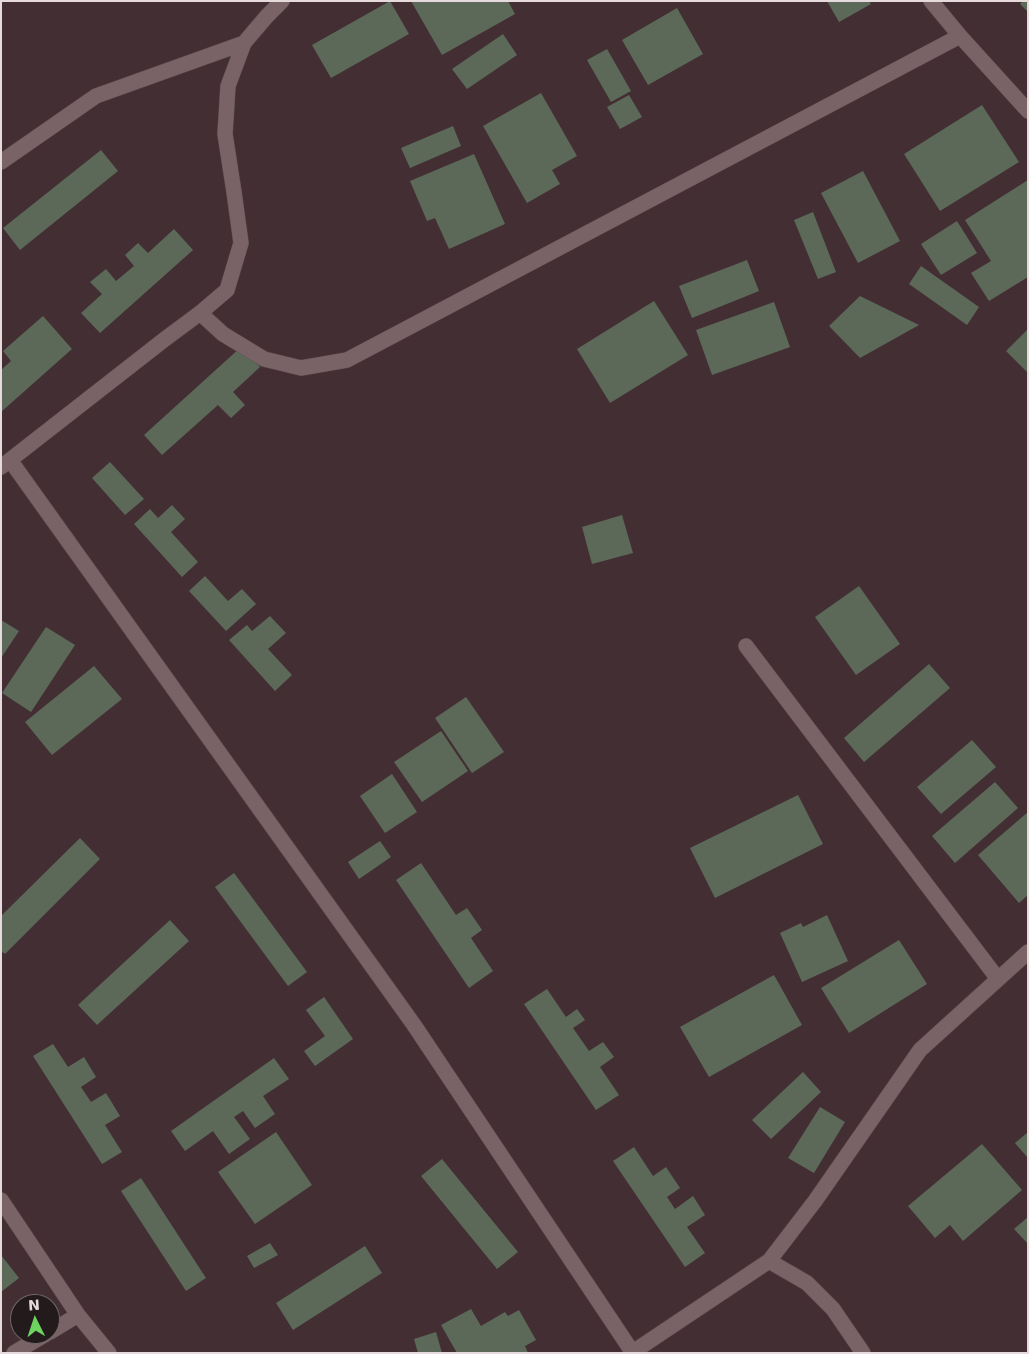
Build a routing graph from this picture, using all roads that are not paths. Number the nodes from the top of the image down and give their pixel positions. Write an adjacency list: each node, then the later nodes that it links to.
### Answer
1 (282, 1): 4 (street)
2 (931, 1): 3 (street)
3 (960, 36): 5 (street); 7 (street)
4 (244, 43): 6 (street); 7 (street)
5 (1028, 110)
6 (1, 162)
7 (200, 313): 8 (street)
8 (6, 464): 17 (street)
9 (746, 646): 11 (street)
10 (1028, 952): 11 (street)
11 (998, 979): 13 (street)
12 (1, 1200): 14 (street)
13 (769, 1261): 17 (street); 20 (street)
14 (78, 1315): 15 (street); 19 (street)
15 (60, 1326)
16 (29, 1344): 18 (street)
17 (633, 1352)
18 (14, 1353)
19 (109, 1353)
20 (863, 1353)

